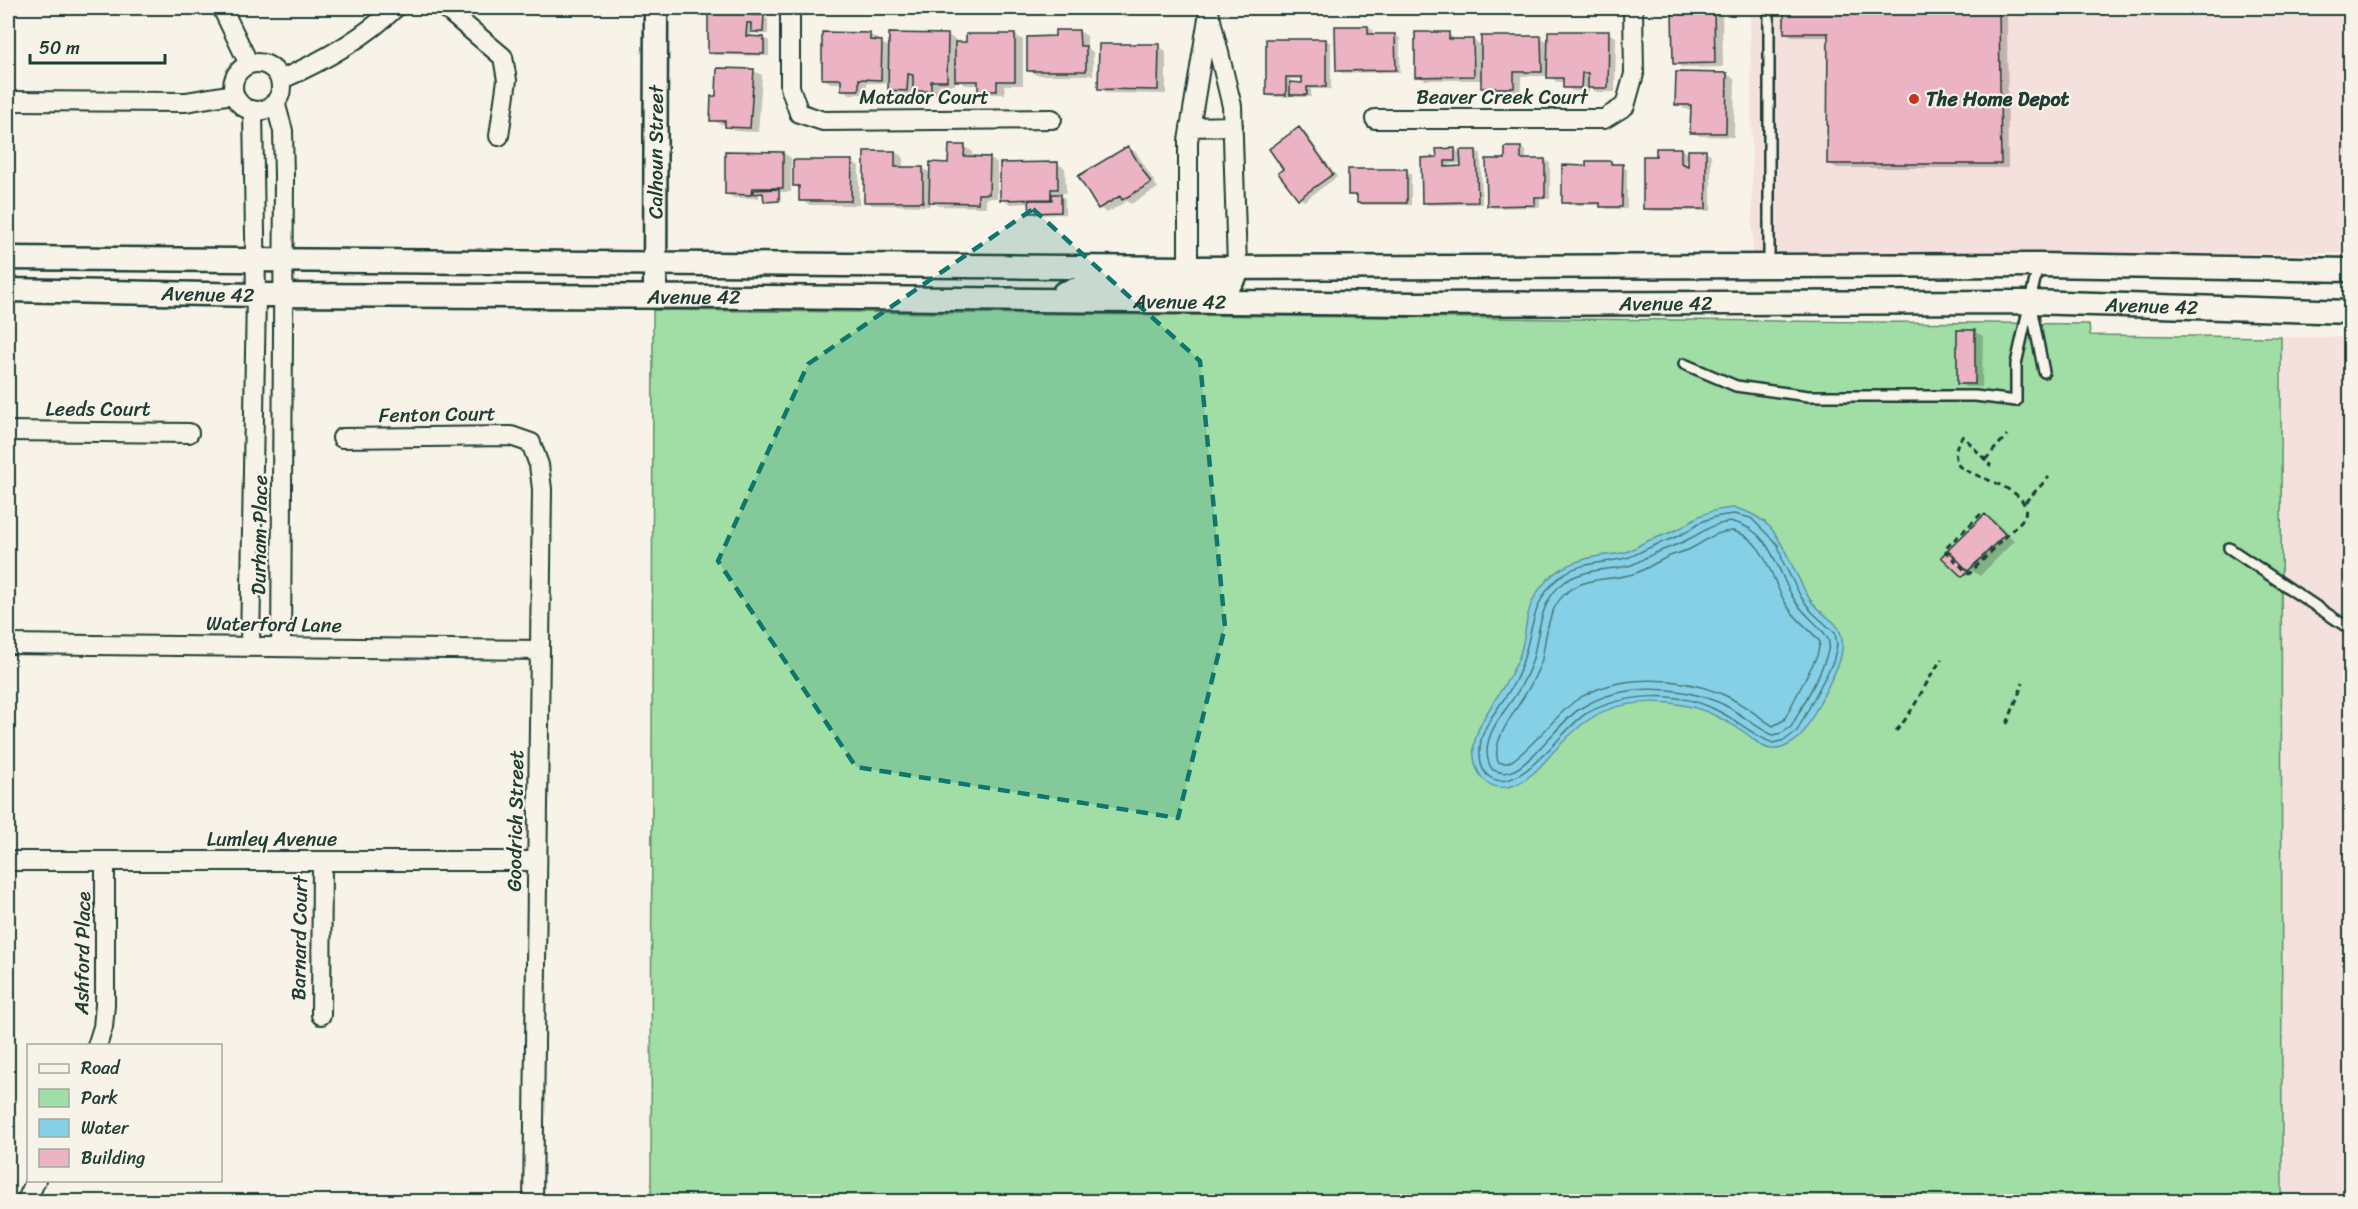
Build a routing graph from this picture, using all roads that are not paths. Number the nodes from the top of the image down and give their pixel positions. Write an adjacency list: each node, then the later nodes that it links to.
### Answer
1 (222, 8): 9 (street)
2 (394, 8): 10 (street)
3 (445, 8): 19 (street)
4 (656, 8): 25 (street, Calhoun Street)
5 (790, 8): 15 (street, Matador Court)
6 (1634, 8): 16 (street, Beaver Creek Court)
7 (1769, 8): 28 (lane)
8 (1209, 10): 17 (street); 18 (street)
9 (249, 64): 10 (street); 11 (street)
10 (280, 80): 13 (street)
11 (233, 94): 12 (street); 14 (street)
12 (8, 101)
13 (275, 102): 14 (street); 20 (street, Durham Place)
14 (253, 110): 21 (street, Durham Place)
15 (1052, 119)
16 (1375, 119)
17 (1233, 126): 18 (street); 27 (street)
18 (1190, 127): 29 (street)
19 (499, 136)
20 (284, 177): 21 (street); 24 (street, Durham Place)
21 (255, 178): 23 (street, Durham Place)
22 (8, 258): 23 (street, Avenue 42)
23 (256, 259): 24 (street, Avenue 42); 32 (street, Durham Place)
24 (284, 260): 25 (street, Avenue 42); 33 (street, Durham Place)
25 (656, 262): 29 (street, Avenue 42); 34 (street, Calhoun Street)
26 (2038, 265): 28 (street, Avenue 42); 30 (street, Avenue 42); 36 (lane)
27 (1238, 266): 28 (street, Avenue 42); 29 (street, Avenue 42); 35 (street)
28 (1769, 266)
29 (1188, 268)
30 (2350, 270)
31 (8, 290): 32 (street, Avenue 42)
32 (256, 295): 33 (street, Avenue 42); 40 (street, Durham Place)
33 (284, 295): 34 (street, Avenue 42); 41 (street, Durham Place)
34 (655, 296): 35 (street, Avenue 42)
35 (1039, 300): 36 (street, Avenue 42)
36 (2030, 302): 37 (street, Avenue 42); 38 (lane); 39 (lane)
37 (2350, 312)
38 (1684, 364)
39 (2044, 372)
40 (254, 424): 41 (street); 49 (street, Durham Place)
41 (283, 424): 50 (street, Durham Place)
42 (8, 431): 43 (street, Leeds Court)
43 (189, 433)
44 (342, 438): 45 (street, Fenton Court)
45 (531, 443): 51 (street, Goodrich Street)
46 (2229, 548): 47 (lane)
47 (2350, 629)
48 (8, 644): 49 (street, Waterford Lane)
49 (250, 647): 50 (street, Waterford Lane)
50 (281, 647): 51 (street, Waterford Lane)
51 (540, 650): 55 (street, Goodrich Street)
52 (8, 861): 53 (street, Lumley Avenue)
53 (105, 861): 54 (street, Lumley Avenue); 57 (street, Ashford Place)
54 (322, 861): 55 (street, Lumley Avenue); 56 (street, Barnard Court)
55 (537, 861): 60 (street, Goodrich Street)
56 (321, 1015)
57 (99, 1044)
58 (35, 1182): 59 (street)
59 (26, 1202)
60 (533, 1202)

